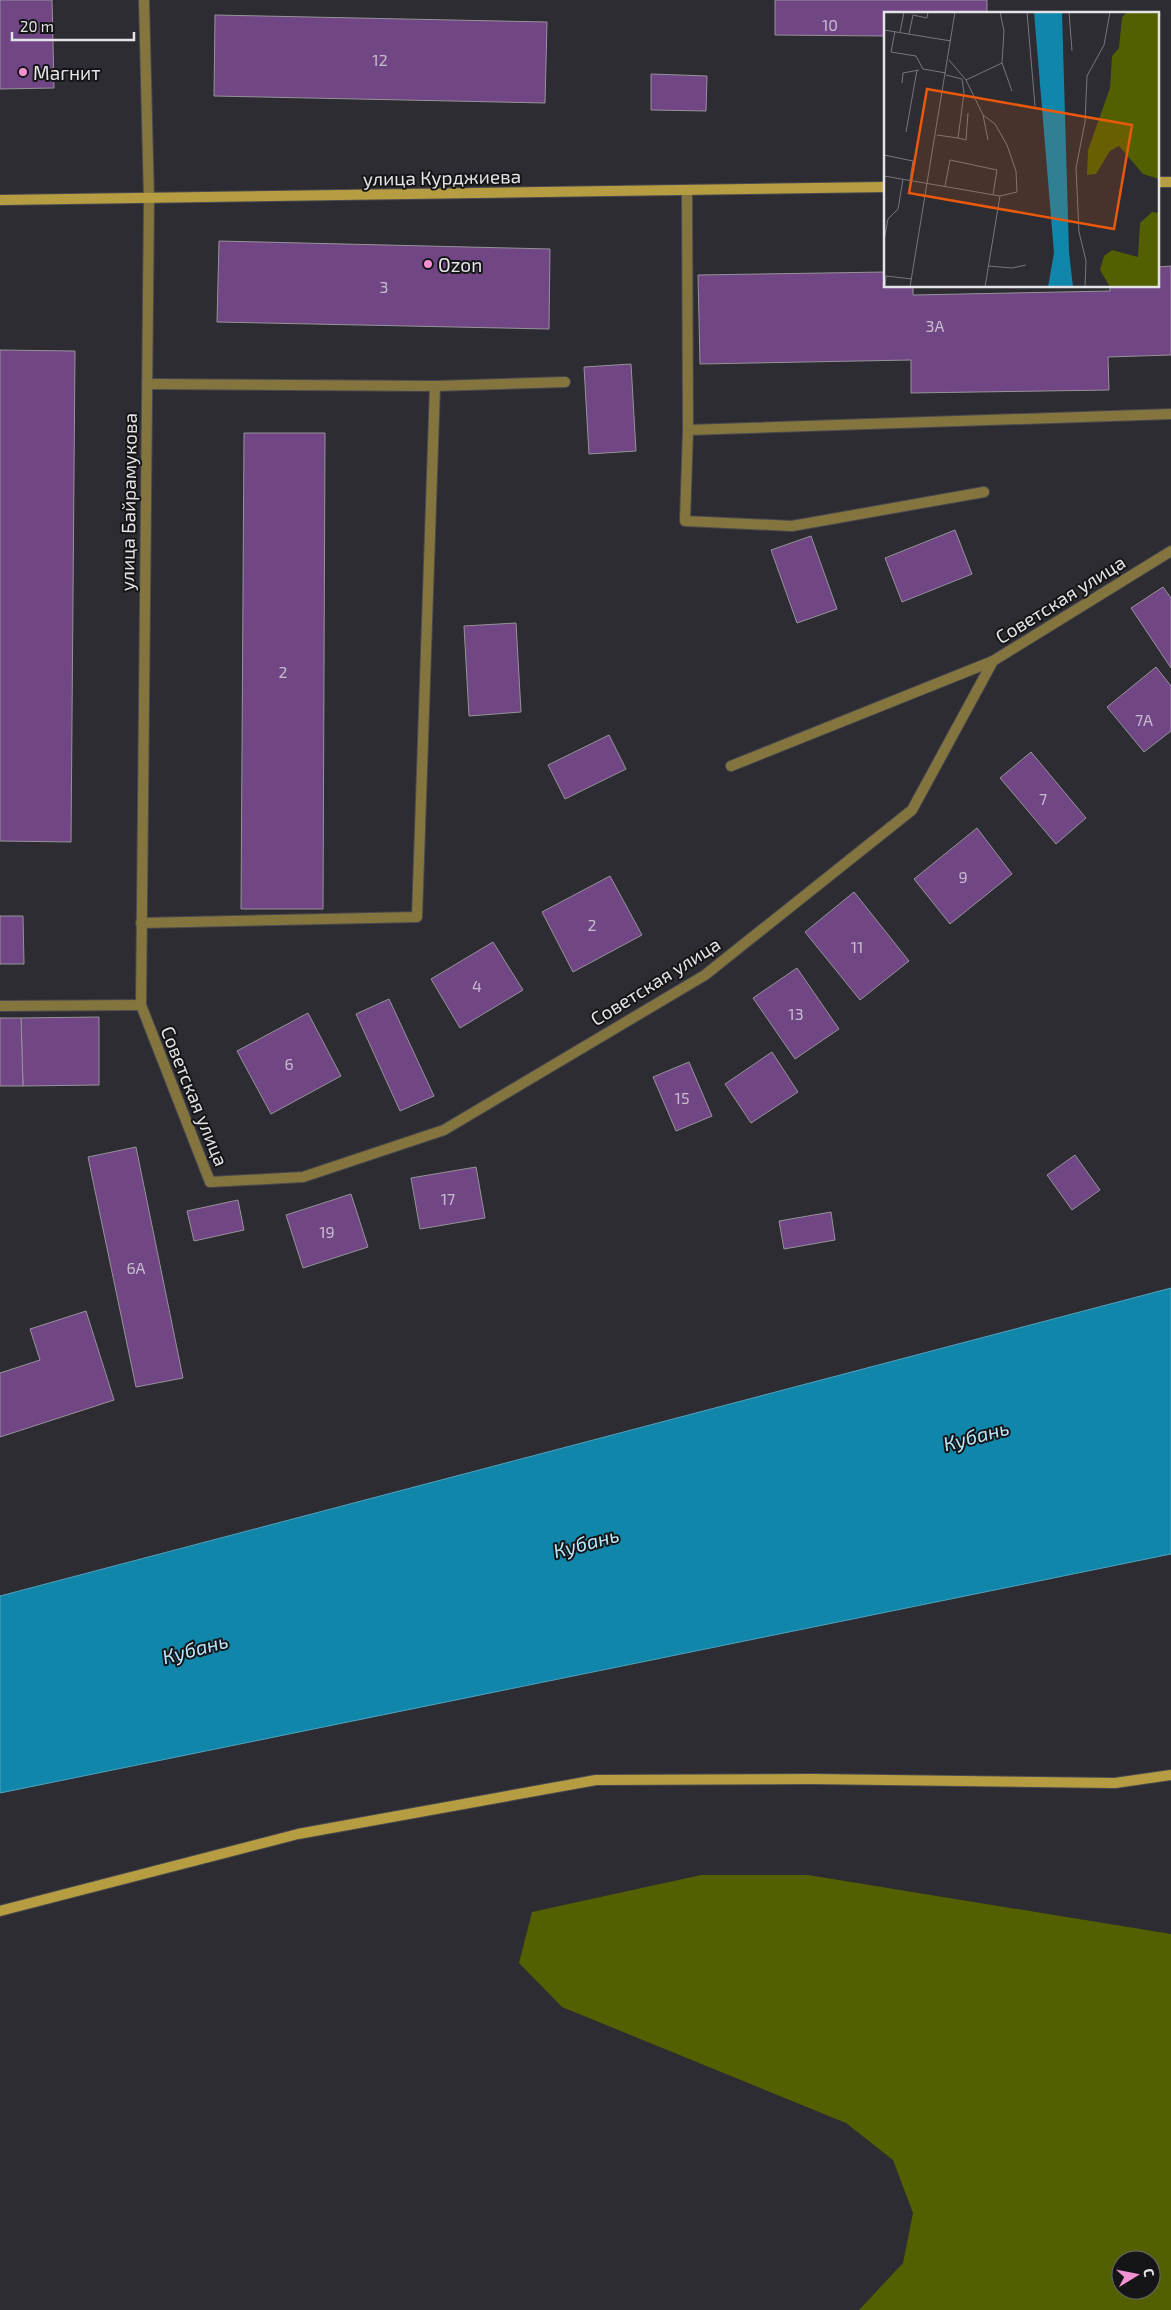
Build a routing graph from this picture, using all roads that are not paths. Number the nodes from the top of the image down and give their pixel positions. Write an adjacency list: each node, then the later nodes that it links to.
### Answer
1 (144, 0): 6 (street, улица Байрамукова)
2 (1158, 182): 3 (street)
3 (1171, 182)
4 (884, 187): 5 (street, улица Курджиева)
5 (688, 190): 6 (street, улица Курджиева); 12 (street)
6 (149, 199): 7 (street, улица Курджиева); 9 (street, улица Байрамукова)
7 (0, 200)
8 (565, 382): 10 (street)
9 (147, 384): 10 (street); 17 (street, улица Байрамукова)
10 (435, 386): 17 (street)
11 (1171, 414): 12 (street)
12 (688, 430): 13 (street)
13 (984, 492)
14 (1171, 551): 15 (street, Советская улица)
15 (993, 661): 16 (street); 18 (street, Советская улица)
16 (730, 766)
17 (141, 923): 18 (street, улица Байрамукова)
18 (140, 1005): 19 (street)
19 (0, 1006)
20 (1171, 1775): 21 (street)
21 (0, 1911)

